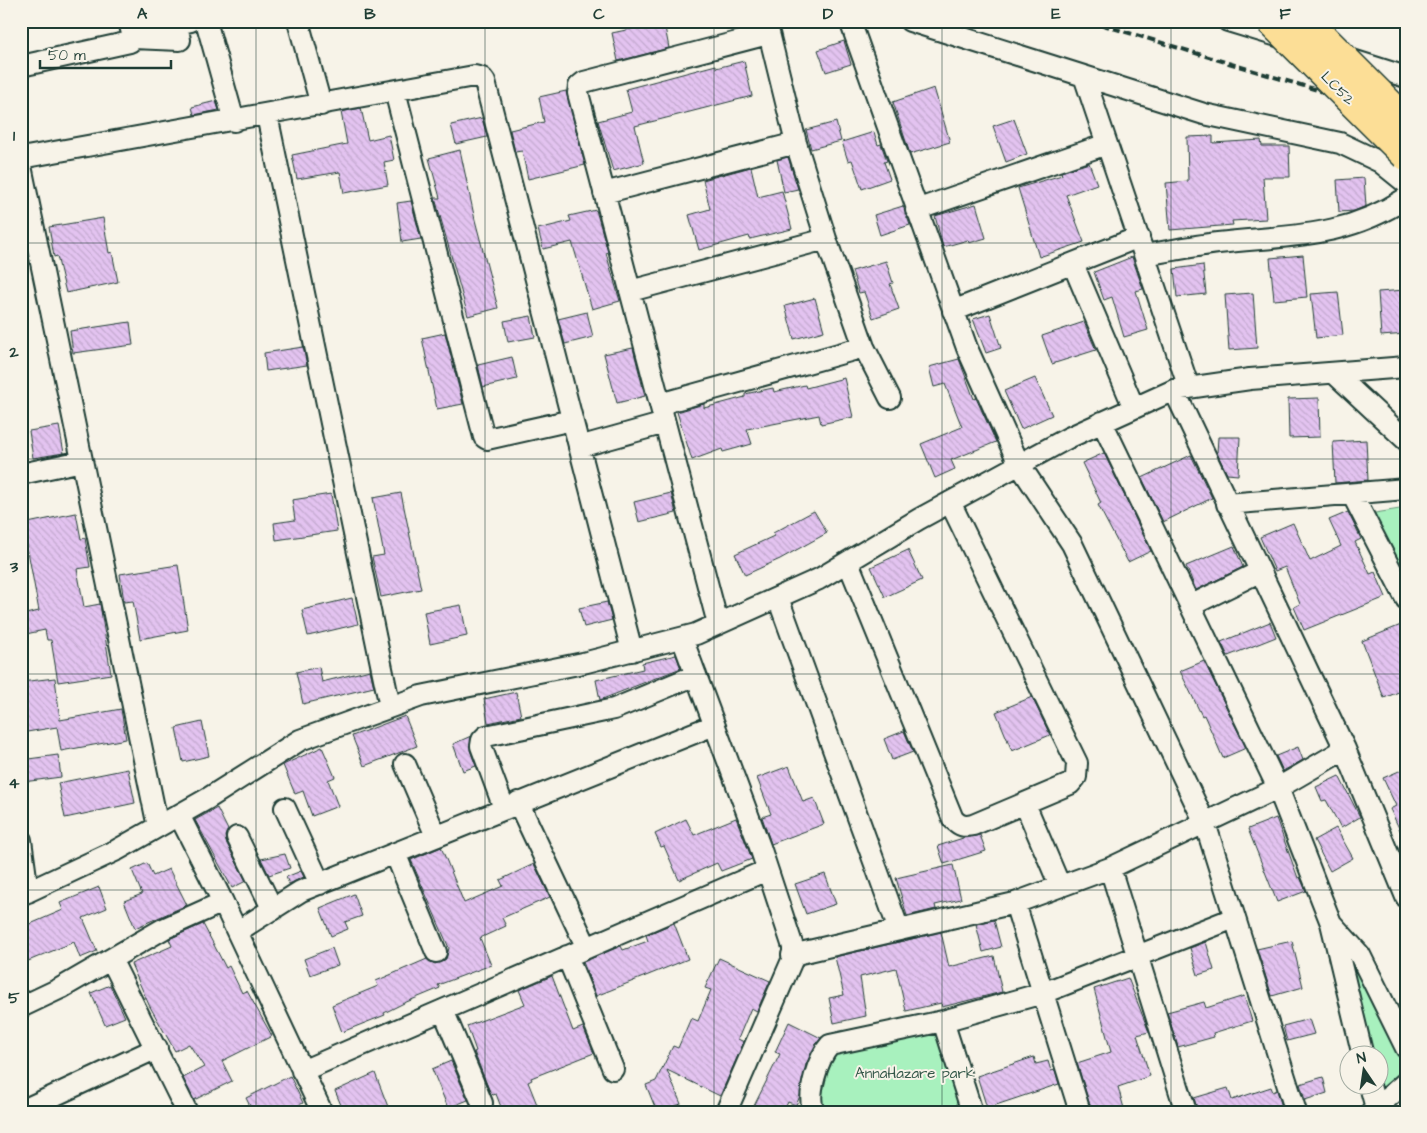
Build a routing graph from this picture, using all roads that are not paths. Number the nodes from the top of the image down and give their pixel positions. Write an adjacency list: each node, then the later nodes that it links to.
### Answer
1 (191, 21): 10 (street)
2 (206, 21): 18 (street)
3 (298, 21): 15 (street)
4 (850, 21): 27 (street)
5 (910, 21): 12 (street)
6 (1228, 21): 13 (street)
7 (1270, 21): 21 (main road, LC52, bridge)
8 (1307, 21): 17 (main road, LC52, bridge)
9 (767, 28): 19 (street); 25 (street)
10 (131, 30): 11 (street)
11 (21, 66)
12 (1084, 76): 20 (street); 24 (street)
13 (1406, 77)
14 (395, 91): 15 (street); 40 (street); 40 (street)
15 (321, 105): 16 (street)
16 (267, 115): 18 (street); 61 (street)
17 (1406, 120)
18 (234, 121): 22 (street)
19 (796, 143): 25 (street); 28 (street)
20 (1107, 144): 27 (street); 29 (street)
21 (1406, 156)
22 (21, 158)
23 (21, 166): 45 (street)
24 (1406, 183)
25 (604, 193): 31 (street)
26 (1406, 198): 29 (street)
27 (916, 210): 32 (street)
28 (826, 239): 31 (street); 33 (street)
29 (1142, 246): 30 (street); 36 (street)
30 (1073, 264): 32 (street); 39 (street)
31 (630, 291): 38 (street)
32 (953, 311): 46 (street)
33 (864, 347): 37 (street); 38 (street)
34 (1406, 367): 35 (street)
35 (1334, 373): 36 (street); 43 (street)
36 (1181, 389): 39 (street); 51 (street)
37 (890, 398)
38 (660, 404): 42 (street)
39 (1134, 408): 41 (street)
40 (572, 420): 44 (street)
41 (1102, 422): 46 (street); 56 (street)
42 (665, 423): 44 (street); 57 (street)
43 (1406, 440)
44 (579, 447): 59 (street)
45 (82, 461): 47 (street); 71 (street)
46 (1019, 464): 50 (street); 70 (street)
47 (21, 474)
48 (1406, 489): 49 (street)
49 (1352, 494): 51 (street); 55 (street)
50 (950, 502): 52 (street); 66 (street)
51 (1227, 504): 53 (street)
52 (848, 562): 54 (street); 66 (street)
53 (1259, 572): 56 (street); 63 (street)
54 (778, 598): 57 (street); 87 (street)
55 (1406, 599)
56 (1190, 606): 65 (street)
57 (718, 624): 58 (street)
58 (682, 638): 59 (street); 60 (street)
59 (632, 651): 61 (street)
60 (696, 675): 62 (street); 67 (street)
61 (390, 707): 69 (street)
62 (714, 725): 67 (street); 77 (street)
63 (1344, 749): 65 (street); 81 (street)
64 (405, 764): 72 (street)
65 (1278, 788): 70 (street); 86 (street)
66 (1025, 804): 79 (street)
67 (511, 805): 72 (street); 89 (street)
68 (285, 808): 78 (street)
69 (179, 814): 71 (street); 82 (street)
70 (1205, 823): 76 (street); 85 (street)
71 (158, 827): 80 (street)
72 (436, 836): 75 (street)
73 (237, 837): 84 (street)
74 (21, 840): 80 (street)
75 (395, 853): 78 (street); 90 (street)
76 (1110, 868): 79 (street); 93 (street)
77 (767, 870): 89 (street); 91 (street)
78 (320, 884): 84 (street)
79 (1060, 886): 83 (street)
80 (25, 894)
81 (1406, 897)
82 (223, 902): 88 (street); 94 (street)
83 (1015, 902): 87 (street); 95 (street)
84 (273, 910): 88 (street)
85 (1234, 918): 93 (street); 116 (street)
86 (1331, 923): 99 (street); 101 (street)
87 (899, 930): 91 (street)
88 (238, 931): 103 (street)
89 (587, 948): 92 (street)
90 (436, 952)
91 (792, 955): 112 (street)
92 (567, 956): 97 (street); 102 (street)
93 (1137, 957): 95 (street); 115 (street)
94 (111, 959): 96 (street); 100 (street)
95 (1043, 993): 98 (street); 114 (street)
96 (21, 1007)
97 (443, 1010): 103 (street); 111 (street)
98 (943, 1021): 106 (street); 113 (street)
99 (1361, 1046)
100 (157, 1048): 108 (street); 109 (street)
101 (1406, 1048)
102 (613, 1069)
103 (302, 1071): 110 (street)
104 (1404, 1086): 107 (street)
105 (1371, 1096): 107 (street)
106 (810, 1109)
107 (1373, 1110)
108 (21, 1111)
109 (187, 1112)
110 (322, 1112)
111 (480, 1112)
112 (726, 1112)
113 (972, 1112)
114 (1080, 1112)
115 (1186, 1112)
116 (1296, 1112)

